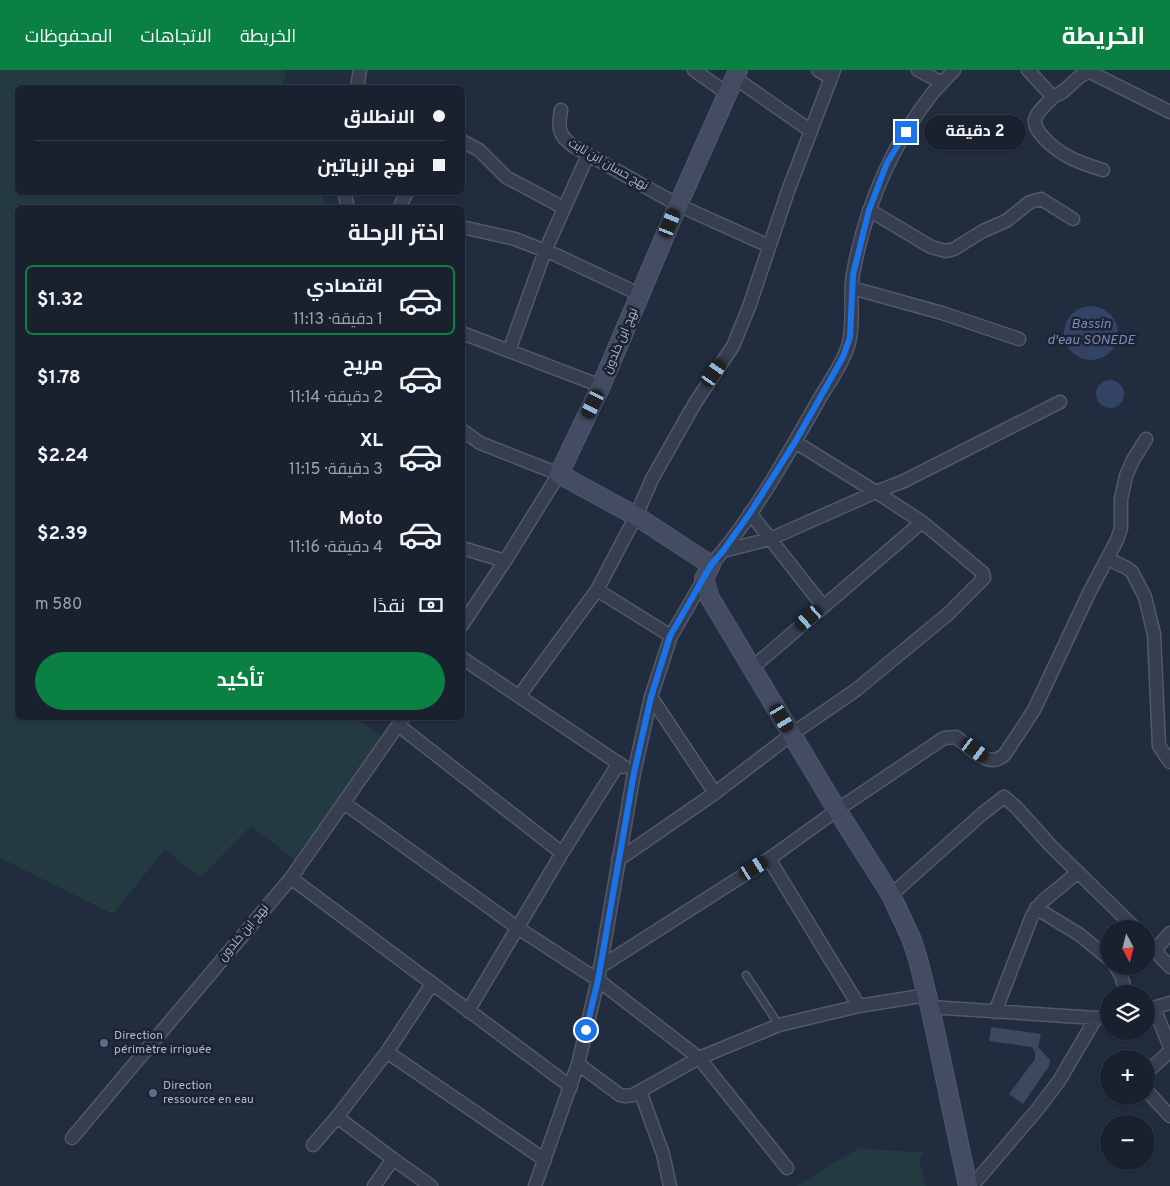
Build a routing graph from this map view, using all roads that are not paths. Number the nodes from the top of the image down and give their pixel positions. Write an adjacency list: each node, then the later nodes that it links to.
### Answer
1 (360, 70): 10 (street)
2 (694, 70): 8 (street)
3 (818, 70): 7 (street)
4 (918, 70): 9 (street)
5 (954, 70): 9 (street)
6 (1028, 70): 11 (street)
7 (832, 74): 14 (street)
8 (734, 81): 14 (street); 18 (street, نهج ابن خلدون)
9 (942, 83): 20 (street)
10 (358, 85)
11 (1054, 96): 13 (street); 17 (street)
12 (561, 110): 16 (street, نهج حسان ابن ثابت)
13 (1170, 112)
14 (812, 131): 23 (street)
15 (465, 143): 19 (street)
16 (588, 155): 18 (street, نهج حسان ابن ثابت); 19 (street)
17 (1103, 170)
18 (678, 205): 23 (street, نهج حسان ابن ثابت); 26 (street, نهج ابن خلدون)
19 (564, 208): 24 (street)
20 (869, 210): 21 (street); 25 (street)
21 (1073, 219)
22 (465, 228): 24 (street)
23 (769, 246): 38 (street)
24 (545, 251): 26 (street); 29 (street)
25 (852, 288): 28 (street); 34 (street)
26 (641, 295): 30 (street, نهج ابن خلدون)
27 (465, 334): 29 (street)
28 (1020, 339)
29 (509, 351): 30 (street)
30 (602, 386): 35 (street, نهج ابن خلدون)
31 (1060, 402): 36 (street)
32 (465, 432): 35 (street)
33 (1146, 438): 43 (street)
34 (795, 442): 36 (street); 37 (street)
35 (559, 474): 38 (street); 44 (street, نهج ابن خلدون)
36 (876, 492): 39 (street); 40 (street)
37 (750, 513): 40 (street); 42 (street)
38 (636, 516): 45 (street); 46 (street)
39 (922, 522): 47 (street); 55 (street)
40 (770, 538): 42 (street); 47 (street)
41 (465, 549): 44 (street)
42 (723, 551): 45 (street)
43 (1108, 559): 56 (street); 61 (street)
44 (505, 561): 48 (street, نهج ابن خلدون)
45 (708, 572): 49 (street); 51 (street)
46 (597, 590): 49 (street); 52 (street)
47 (823, 606): 51 (street)
48 (465, 620)
49 (670, 636): 53 (street)
50 (465, 660): 52 (street)
51 (753, 667): 55 (street)
52 (519, 696): 57 (street)
53 (651, 697): 58 (street); 59 (street)
54 (401, 721): 60 (street, نهج ابن خلدون); 62 (street)
55 (792, 734): 59 (street); 61 (street)
56 (1170, 762)
57 (619, 763): 58 (street); 62 (street)
58 (634, 773): 64 (street)
59 (716, 793): 64 (street)
60 (344, 803): 66 (street, نهج ابن خلدون); 70 (street)
61 (837, 810): 63 (street); 67 (street)
62 (562, 853): 70 (street)
63 (769, 859): 75 (street); 82 (street)
64 (618, 860): 75 (street)
65 (1078, 873): 67 (street); 68 (street); 69 (street)
66 (291, 878): 79 (street); 99 (street, نهج ابن خلدون)
67 (891, 896): 80 (street)
68 (1036, 908): 74 (street); 84 (street)
69 (1127, 920)
70 (518, 928): 78 (street); 83 (street)
71 (1170, 933): 72 (street)
72 (1155, 942)
73 (1155, 950): 76 (street)
74 (1100, 951)
75 (600, 967): 78 (street)
76 (1170, 967)
77 (746, 975): 87 (lane)
78 (598, 980): 91 (street); 92 (street)
79 (432, 984): 83 (street); 90 (street)
80 (928, 1001): 82 (street); 84 (street); 108 (street)
81 (1161, 1005): 88 (street)
82 (860, 1006): 87 (street)
83 (468, 1011): 94 (street)
84 (995, 1012): 85 (street)
85 (1100, 1017)
86 (1100, 1021): 109 (street)
87 (779, 1025): 91 (street)
88 (1165, 1026): 89 (street)
89 (1170, 1049): 93 (street)
90 (387, 1052): 98 (street); 102 (street)
91 (699, 1058): 95 (street); 103 (street)
92 (578, 1064): 94 (street); 95 (street)
93 (1155, 1064)
94 (571, 1087): 102 (street)
95 (640, 1091): 107 (street)
96 (1155, 1100): 97 (street)
97 (1170, 1116)
98 (337, 1117): 100 (street); 101 (street)
99 (72, 1138)
100 (313, 1146)
101 (393, 1159): 104 (street); 105 (street)
102 (544, 1160): 106 (street)
103 (787, 1168)
104 (374, 1186)
105 (431, 1186)
106 (535, 1186)
107 (670, 1186)
108 (968, 1186)
109 (972, 1186)

